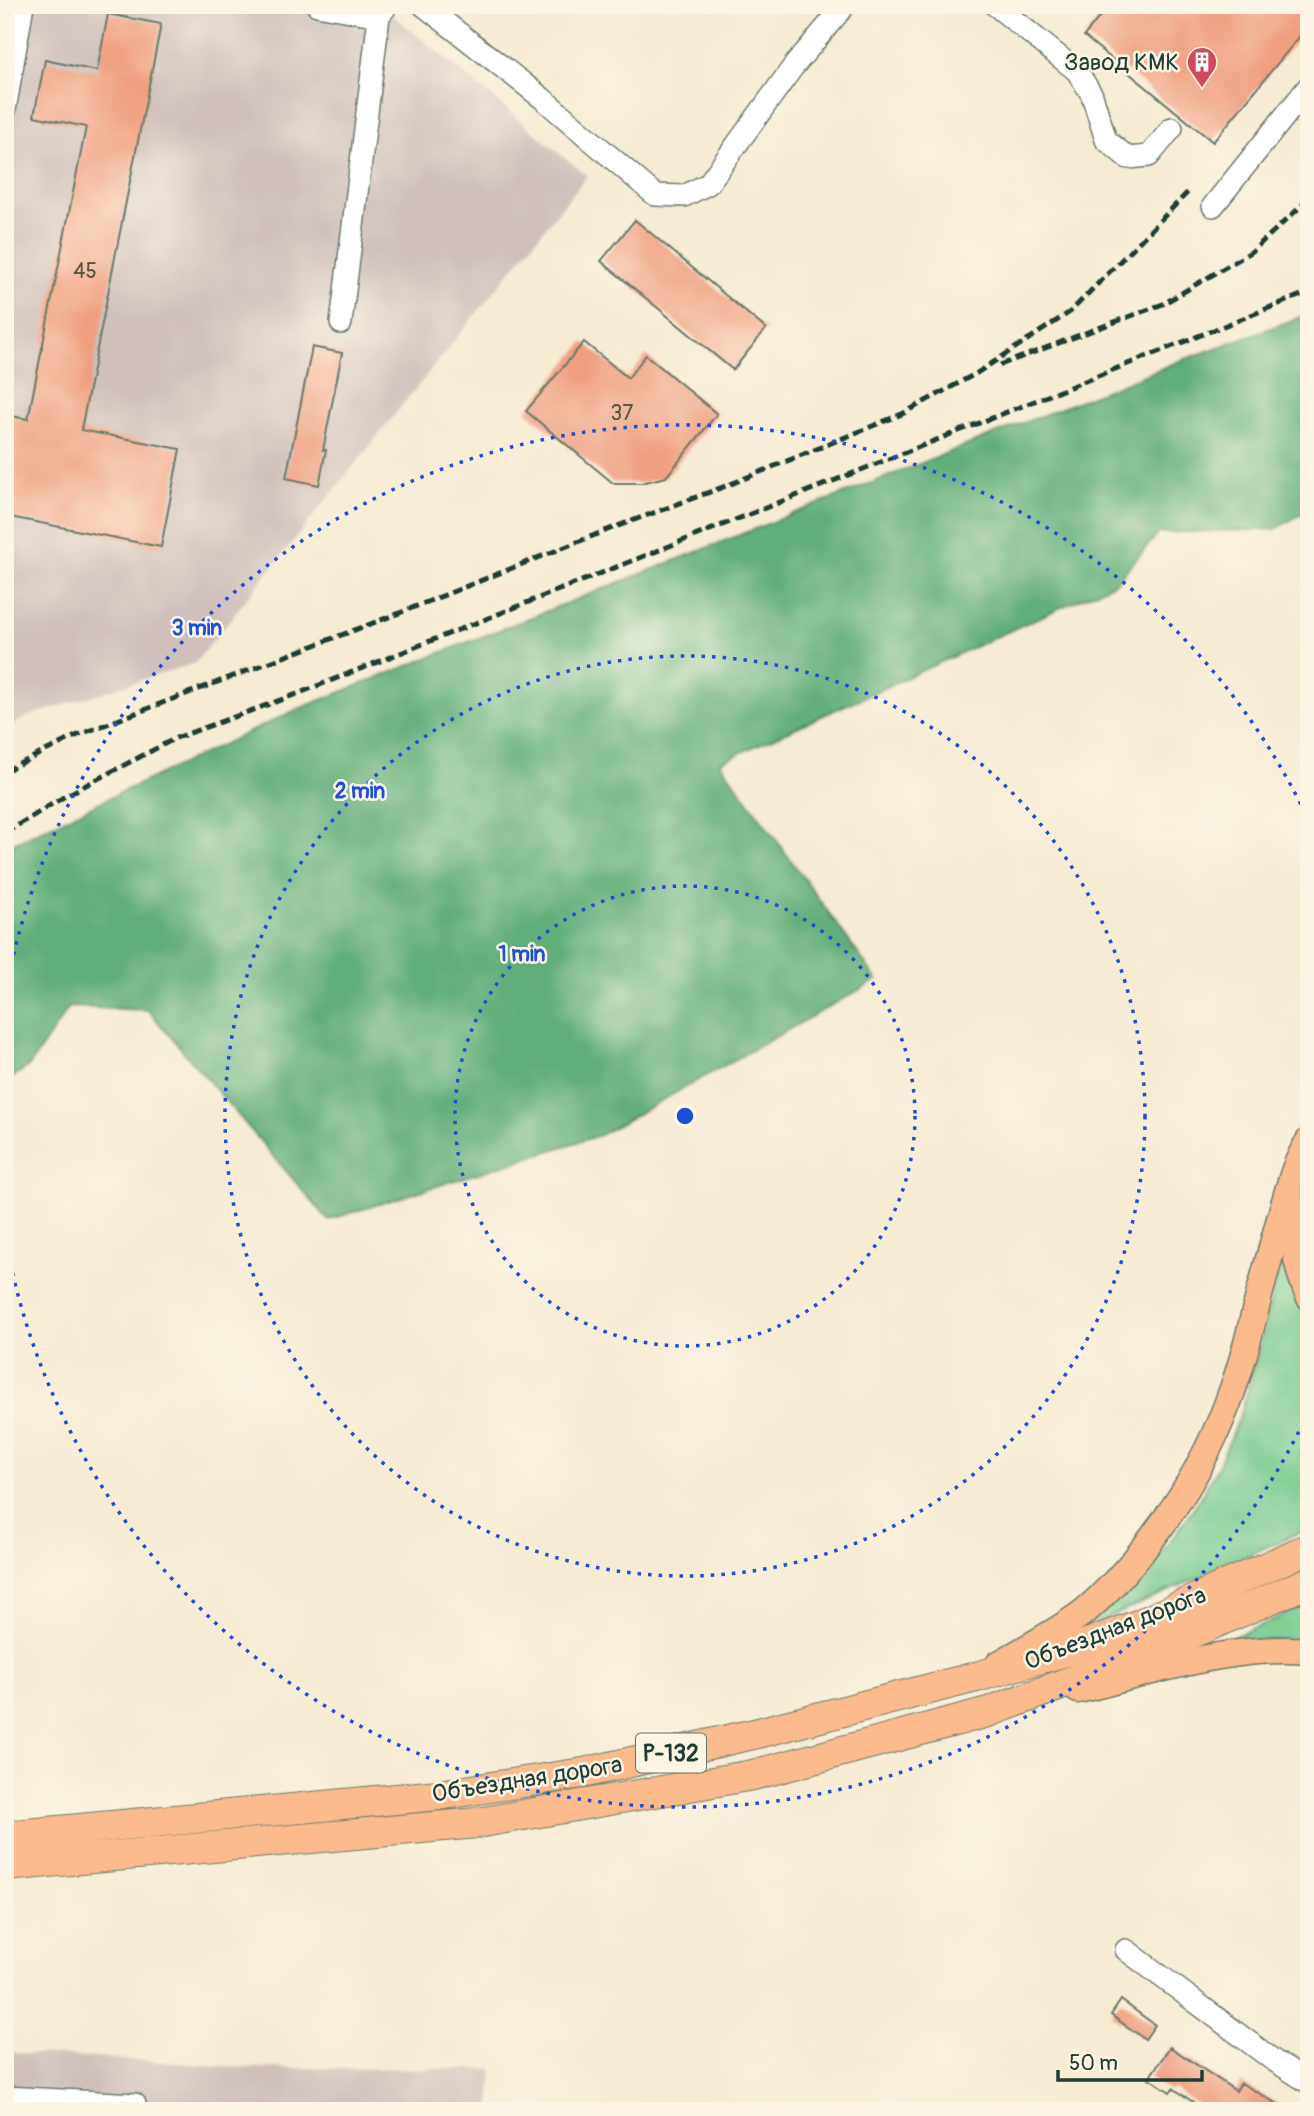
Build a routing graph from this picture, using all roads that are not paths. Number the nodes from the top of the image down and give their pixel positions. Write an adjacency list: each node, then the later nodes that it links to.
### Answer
1 (23, 5): 8 (street)
2 (317, 5): 6 (street)
3 (423, 5): 4 (street)
4 (845, 5)
5 (995, 5): 9 (street)
6 (383, 11): 11 (street)
7 (1309, 86): 10 (street)
8 (5, 110)
9 (1172, 128)
10 (1213, 206)
11 (341, 323)
12 (1303, 1151): 13 (main road); 17 (main road)
13 (1309, 1296)
14 (1309, 1548): 17 (highway, Объездная дорога / Р-132)
15 (1309, 1582): 18 (highway, Объездная дорога / Р-132)
16 (1309, 1651): 18 (main road)
17 (980, 1676): 19 (highway, Объездная дорога / Р-132)
18 (988, 1712): 20 (highway, Объездная дорога / Р-132)
19 (5, 1836)
20 (5, 1867)
21 (1126, 1950): 22 (street)
22 (1309, 2083)
23 (5, 2097): 24 (street)
24 (135, 2111)

